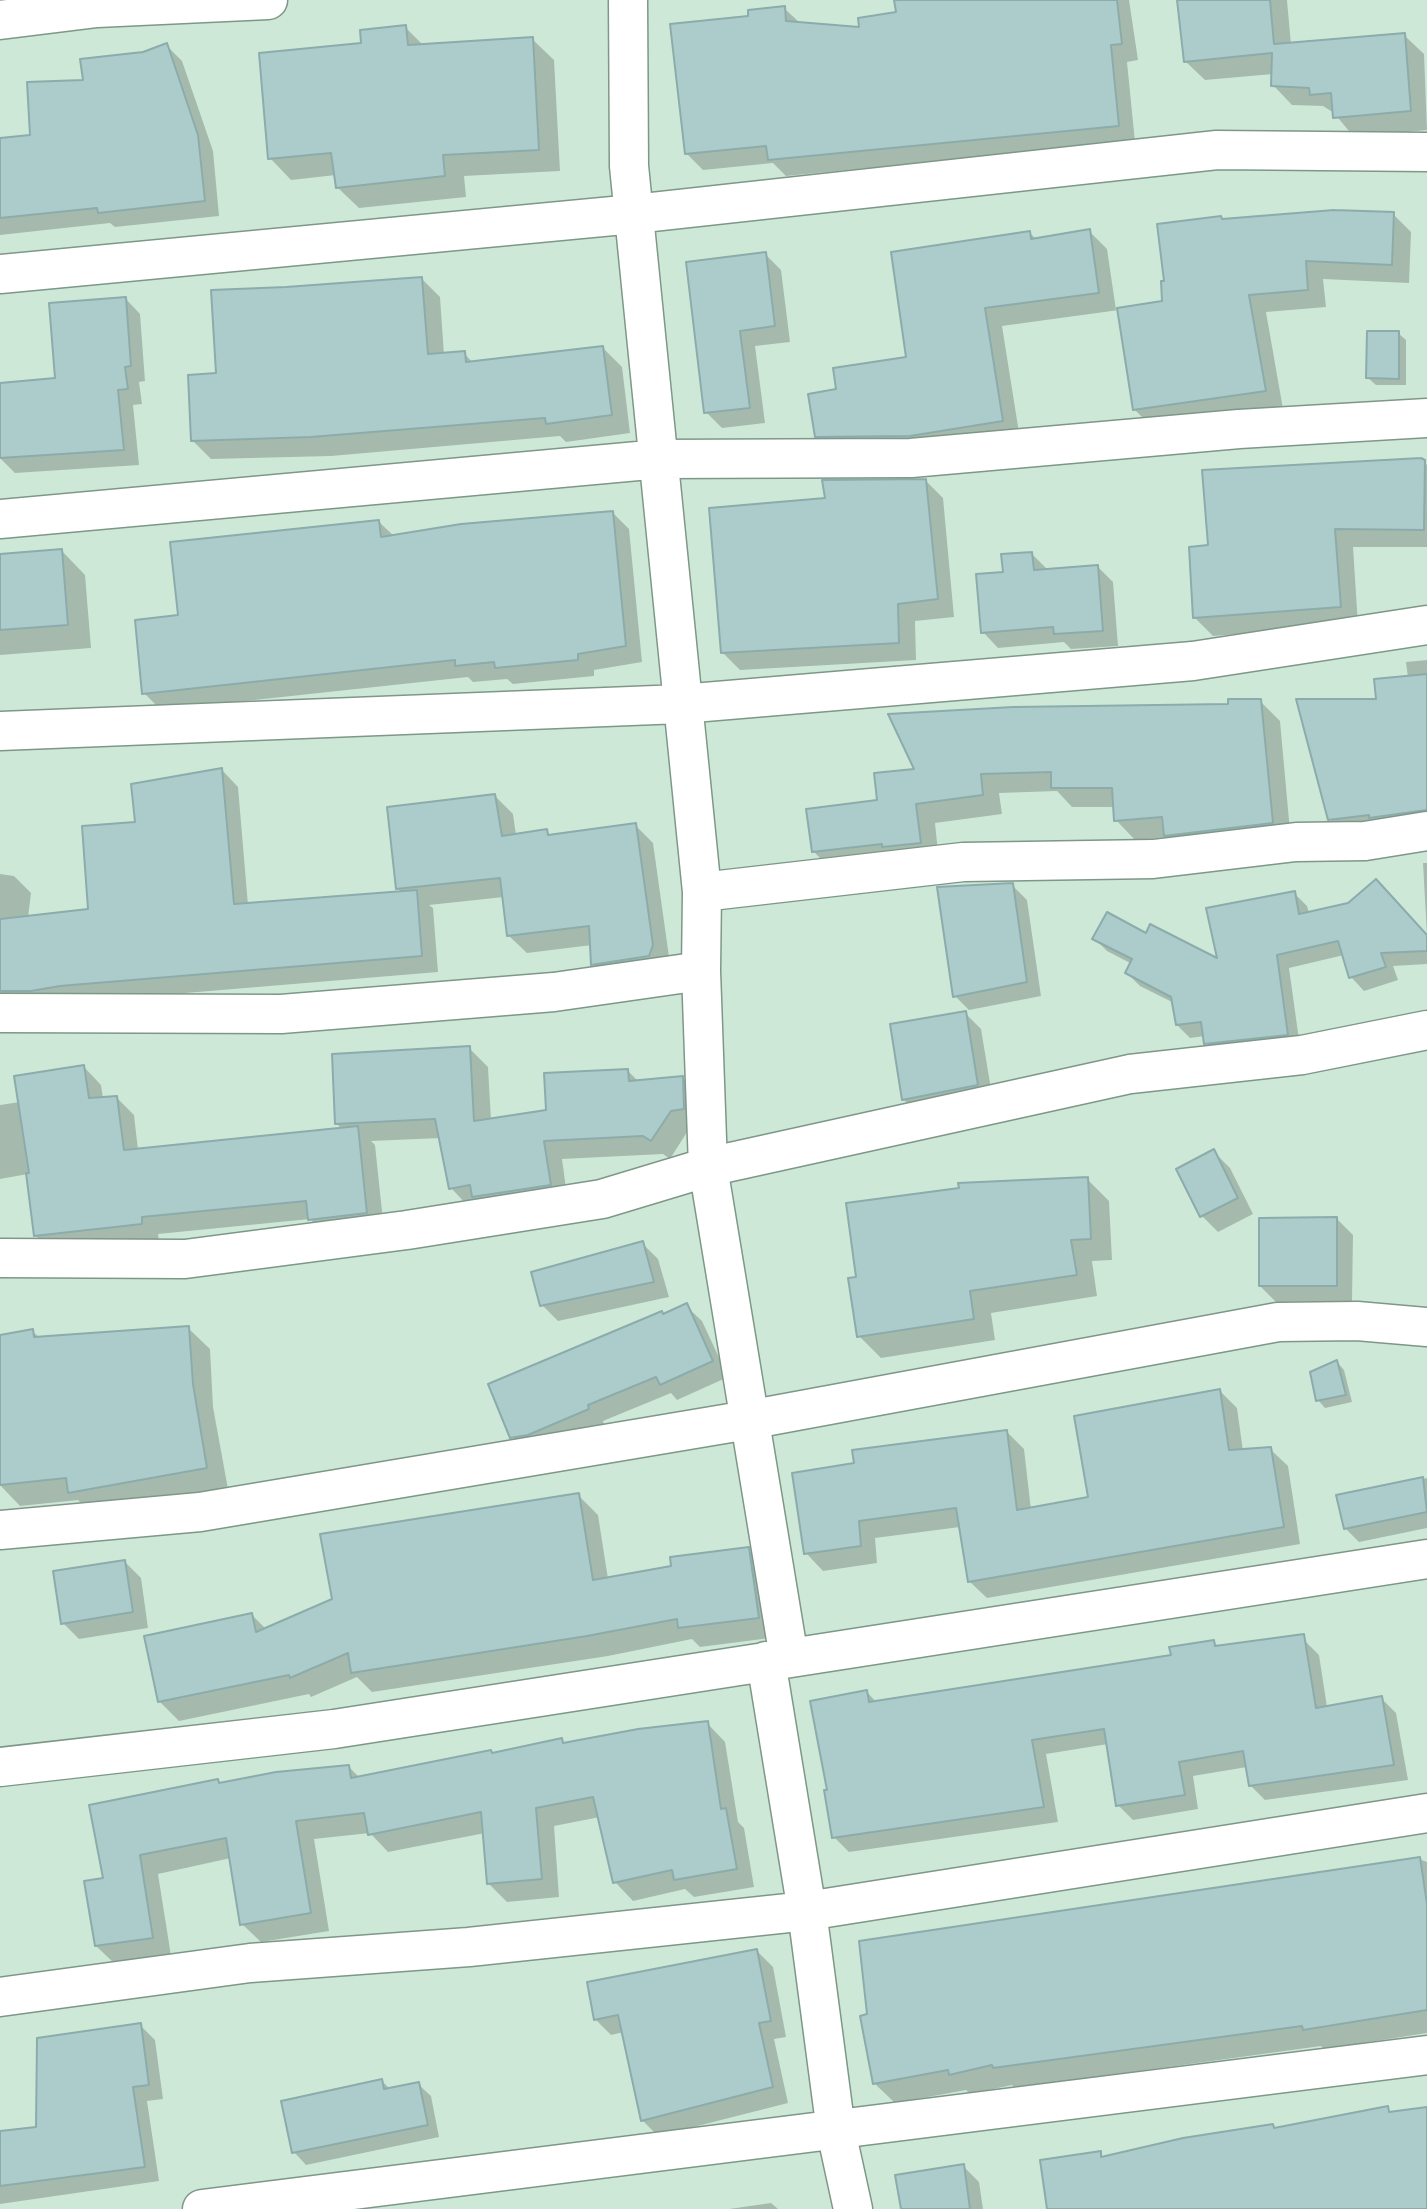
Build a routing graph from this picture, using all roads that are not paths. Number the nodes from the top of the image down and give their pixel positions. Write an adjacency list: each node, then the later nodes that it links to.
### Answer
1 (268, 0): 3 (street)
2 (628, 0): 5 (street)
3 (0, 20)
4 (1427, 152): 5 (street)
5 (634, 214): 6 (street); 8 (street)
6 (0, 274)
7 (1427, 418): 8 (street)
8 (660, 459): 9 (street); 11 (street)
9 (0, 519)
10 (1427, 625): 11 (street)
11 (681, 704): 12 (street); 14 (street)
12 (0, 731)
13 (1427, 831): 14 (street)
14 (702, 891): 15 (street)
15 (701, 971): 16 (street); 18 (street)
16 (0, 1013)
17 (1427, 1030): 18 (street)
18 (708, 1167): 19 (street); 21 (street)
19 (0, 1258)
20 (1427, 1327): 21 (street)
21 (748, 1420): 22 (street); 24 (street)
22 (0, 1530)
23 (1427, 1559): 24 (street)
24 (778, 1659): 25 (street); 27 (street)
25 (0, 1767)
26 (1427, 1813): 27 (street)
27 (807, 1911): 28 (street); 30 (street)
28 (0, 1997)
29 (1427, 2055): 30 (street)
30 (836, 2131): 31 (street); 32 (street)
31 (202, 2209)
32 (853, 2209)

